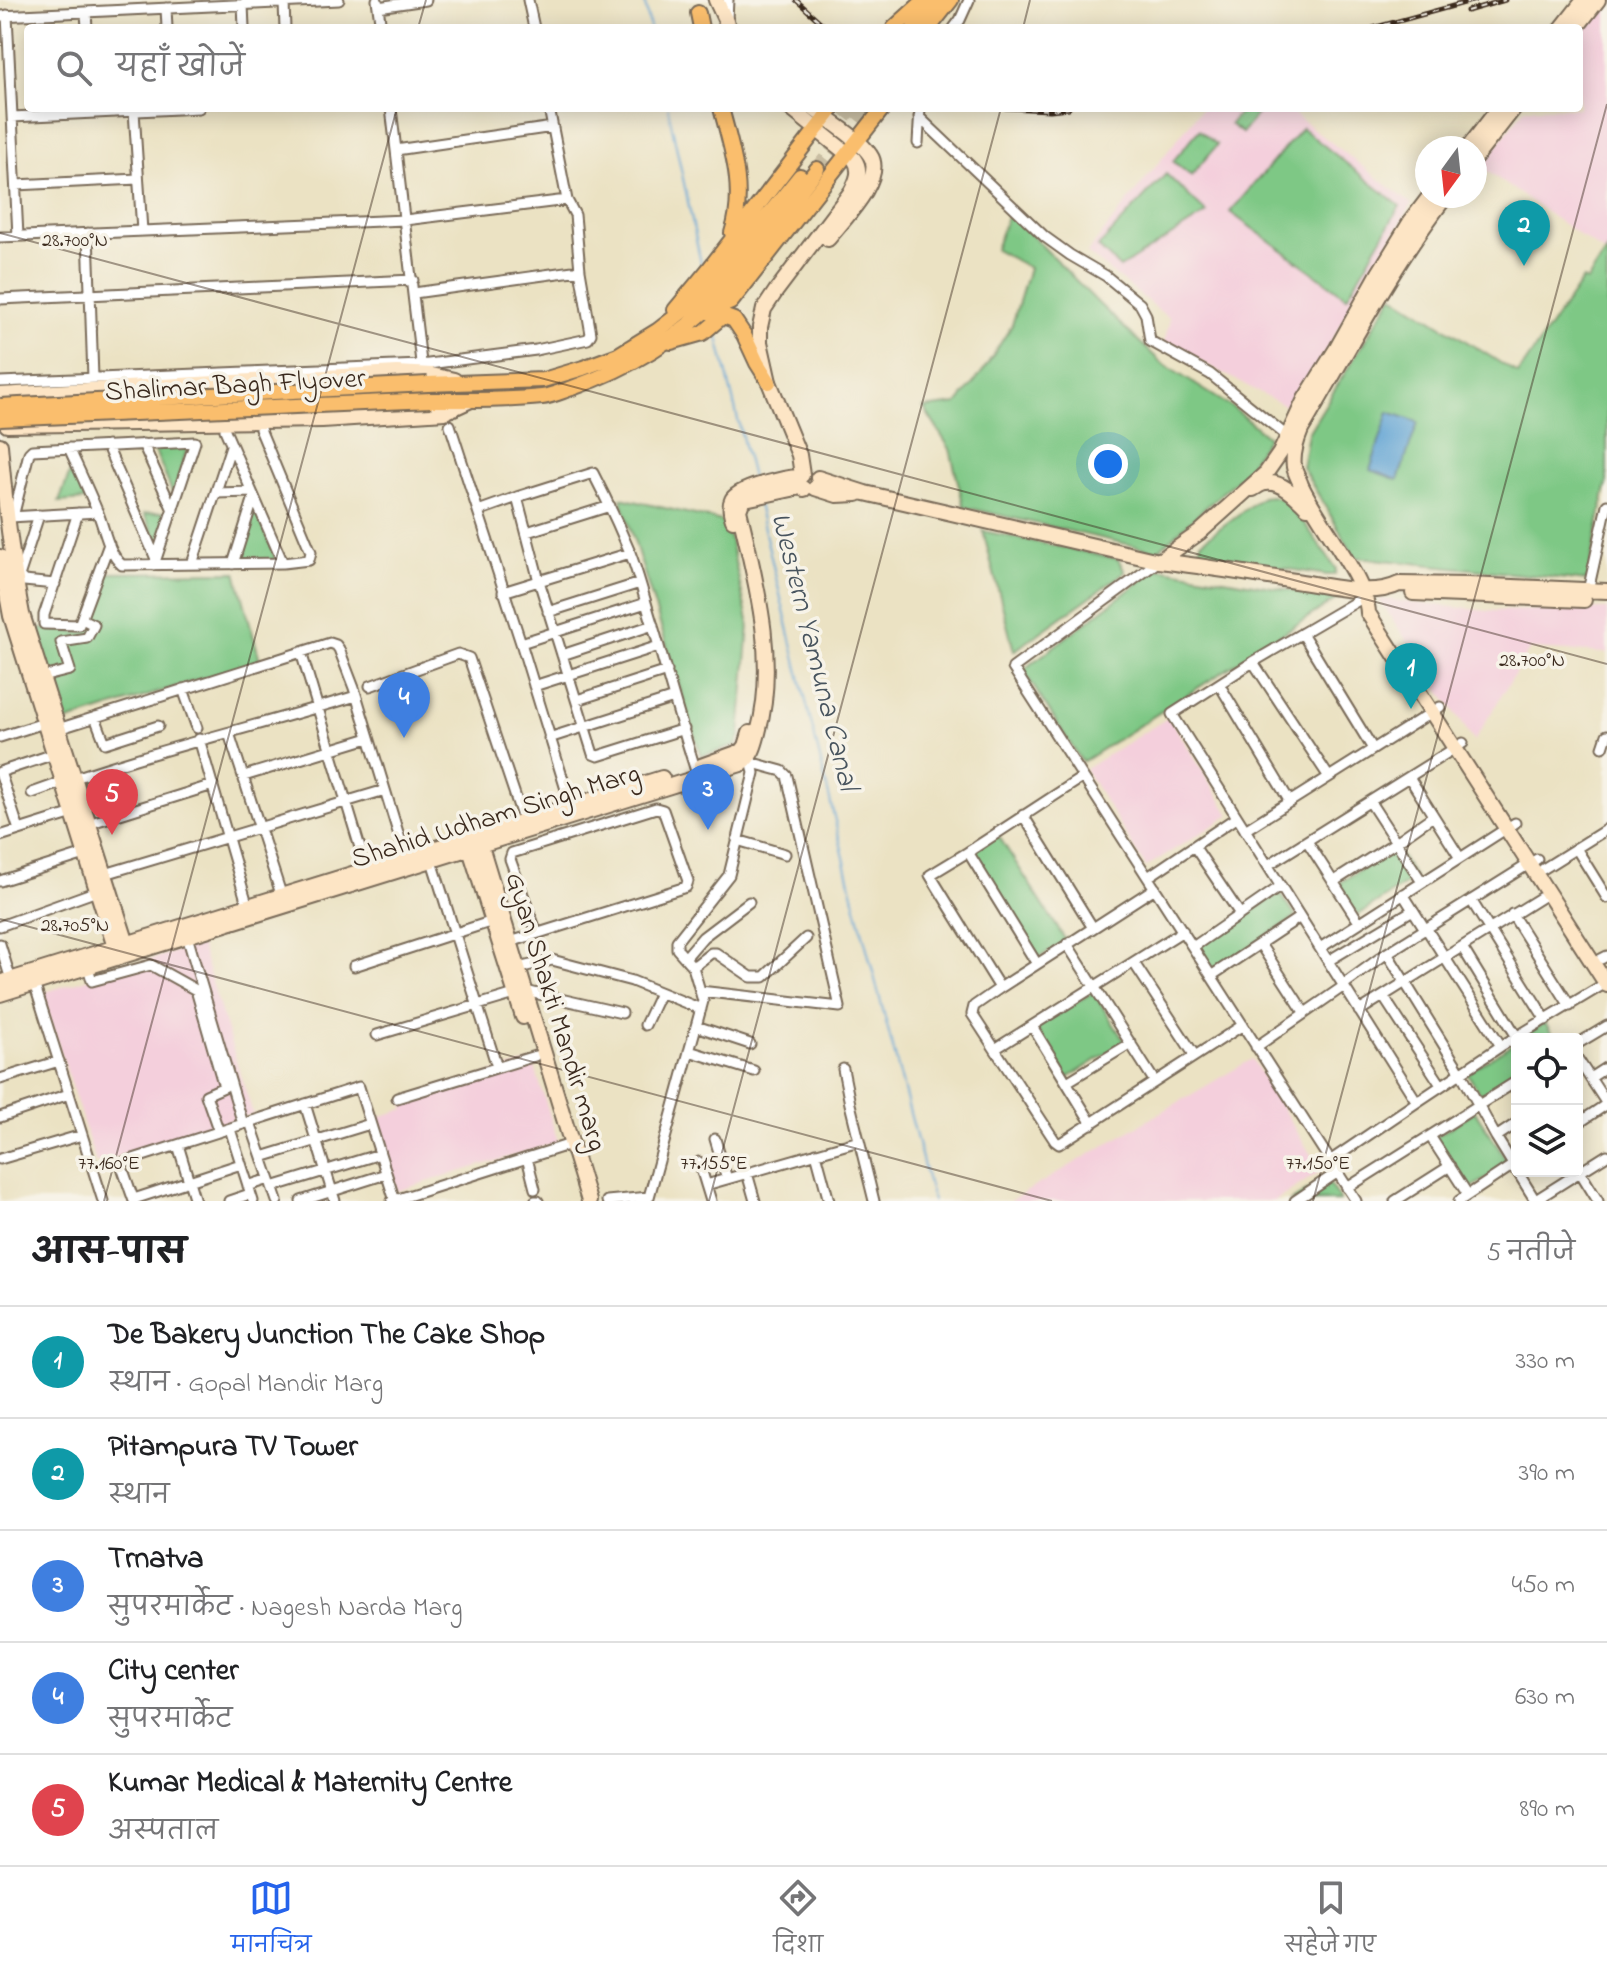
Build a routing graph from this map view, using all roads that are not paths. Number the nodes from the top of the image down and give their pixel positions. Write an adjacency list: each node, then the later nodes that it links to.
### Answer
1 (93, 0): 17 (street)
2 (339, 0): 12 (street)
3 (426, 0): 14 (street)
4 (528, 0): 24 (street)
5 (925, 0): 27 (main road)
6 (935, 0): 28 (main road)
7 (954, 0): 29 (main road); 30 (main road)
8 (969, 0): 31 (street)
9 (1584, 0): 32 (street)
10 (1598, 0): 33 (street)
11 (720, 1): 26 (street)
12 (284, 3): 13 (street); 22 (street)
13 (243, 4): 16 (street); 21 (street)
14 (378, 4): 23 (street)
15 (696, 6): 25 (street)
16 (166, 8): 17 (street); 20 (street)
17 (90, 11): 18 (street); 19 (street)
18 (4, 16): 44 (street)
19 (88, 24)
20 (167, 24)
21 (244, 24)
22 (285, 24)
23 (380, 24)
24 (533, 24)
25 (705, 24)
26 (728, 24)
27 (898, 24)
28 (917, 24)
29 (933, 24)
30 (943, 24)
31 (957, 24)
32 (1565, 24)
33 (1579, 24)
34 (69, 112): 44 (street)
35 (134, 112): 52 (street)
36 (391, 112): 51 (street)
37 (550, 112): 46 (street)
38 (722, 112): 62 (main road)
39 (804, 112): 45 (street)
40 (880, 112): 50 (main road)
41 (1496, 112): 47 (street)
42 (1511, 112): 49 (street)
43 (920, 113): 48 (street); 87 (street)
44 (12, 117): 53 (street)
45 (825, 118): 50 (street); 62 (main road)
46 (553, 127): 51 (street); 54 (street)
47 (1477, 136)
48 (918, 143)
49 (1487, 143)
50 (852, 148): 70 (main road); 76 (street); 93 (street)
51 (396, 150): 57 (street)
52 (138, 179): 53 (street); 58 (street)
53 (16, 185): 60 (street)
54 (567, 200): 57 (street); 63 (street)
55 (1421, 208): 72 (street)
56 (1437, 208): 72 (street)
57 (405, 220): 58 (street); 65 (street)
58 (142, 231): 59 (street)
59 (88, 233): 60 (street); 67 (street)
60 (18, 236): 61 (street)
61 (0, 237)
62 (727, 245): 64 (main road)
63 (580, 270): 66 (street); 73 (street)
64 (712, 275): 69 (main road); 70 (main road)
65 (413, 280): 66 (street); 67 (street)
66 (414, 293): 73 (street)
67 (90, 295): 68 (street); 74 (street)
68 (0, 299)
69 (696, 302): 70 (main road); 71 (main road); 71 (main road)
70 (720, 307): 71 (main road); 76 (main road)
71 (660, 338): 73 (main road, Shalimar Bagh Flyover); 79 (main road, Shalimar Bagh Flyover)
72 (1341, 350): 87 (street); 105 (street)
73 (424, 375): 74 (street); 77 (street); 80 (main road, Shalimar Bagh Flyover, bridge)
74 (93, 378): 77 (street)
75 (0, 382): 77 (street)
76 (769, 382): 93 (street)
77 (59, 387): 78 (street); 83 (street)
78 (0, 395)
79 (472, 400): 81 (main road, Shalimar Bagh Flyover, bridge); 83 (street)
80 (0, 406)
81 (0, 422): 82 (street)
82 (21, 425): 83 (street); 88 (street)
83 (57, 425)
84 (450, 425): 101 (street)
85 (260, 429): 115 (street)
86 (225, 430): 91 (street)
87 (1287, 436): 95 (street)
88 (0, 444): 106 (street)
89 (143, 444): 90 (street); 100 (street); 100 (street)
90 (107, 446): 92 (street); 114 (street)
91 (232, 446): 94 (street); 96 (street)
92 (69, 448): 102 (street); 106 (street)
93 (809, 480): 113 (street); 168 (street)
94 (216, 493): 96 (street); 116 (street)
95 (1241, 494): 105 (street); 108 (street)
96 (253, 495): 115 (street); 117 (street)
97 (517, 497): 99 (street); 101 (street); 107 (street)
98 (1607, 505): 118 (street)
99 (610, 506): 107 (street); 110 (street)
100 (173, 510): 114 (street)
101 (478, 511): 125 (street)
102 (98, 512): 103 (street); 109 (street)
103 (78, 513): 104 (street); 123 (street)
104 (39, 515): 106 (street); 123 (street)
105 (1317, 516): 111 (street)
106 (7, 524): 141 (street)
107 (527, 532): 121 (street)
108 (1199, 533): 113 (street); 119 (street)
109 (109, 544): 114 (street); 130 (street)
110 (630, 553): 121 (street); 122 (street)
111 (1343, 555): 124 (street); 127 (street)
112 (0, 557): 152 (street)
113 (1159, 561): 119 (street); 172 (street)
114 (155, 562): 116 (street)
115 (283, 563): 117 (street)
116 (192, 564): 117 (street)
117 (233, 564)
118 (1594, 566): 120 (street); 126 (street)
119 (1205, 568): 124 (street)
120 (1607, 569)
121 (539, 581): 125 (street); 129 (street)
122 (640, 583): 128 (street); 129 (street)
123 (55, 584): 130 (street)
124 (1330, 586): 127 (street)
125 (503, 592): 134 (street)
126 (1601, 595): 127 (street)
127 (1364, 597): 133 (street); 150 (street)
128 (646, 603): 131 (street); 132 (street)
129 (548, 612): 132 (street)
130 (82, 619): 141 (street)
131 (653, 625): 135 (street); 137 (street)
132 (556, 632): 134 (street); 137 (street)
133 (1302, 633): 138 (street); 166 (street)
134 (521, 643): 144 (street)
135 (659, 646): 139 (street); 140 (street)
136 (301, 652): 145 (street); 146 (street); 149 (street)
137 (562, 655): 140 (street)
138 (1253, 662): 142 (street); 173 (street)
139 (667, 671): 147 (street); 148 (street)
140 (568, 675): 144 (street); 148 (street)
141 (42, 677): 152 (street)
142 (1219, 684): 181 (street); 187 (street)
143 (370, 686): 188 (street)
144 (534, 686): 161 (street)
145 (183, 689): 151 (street); 155 (street)
146 (356, 696): 149 (street); 160 (street)
147 (674, 698): 154 (street); 156 (street)
148 (577, 700): 154 (street)
149 (316, 708): 157 (street); 165 (street)
150 (1436, 710): 163 (street); 166 (street)
151 (95, 717): 152 (street); 153 (street)
152 (51, 726): 159 (street); 167 (street); 175 (street)
153 (158, 726)
154 (585, 726): 156 (street); 161 (street)
155 (197, 728)
156 (684, 729): 169 (street)
157 (229, 733): 162 (street); 171 (street)
158 (1607, 735): 164 (street)
159 (0, 737)
160 (369, 738): 165 (street); 177 (street)
161 (549, 738): 183 (street)
162 (199, 739): 175 (street); 176 (street)
163 (1459, 746): 174 (street); 190 (street)
164 (1603, 747)
165 (330, 749): 171 (street); 179 (street)
166 (1373, 749): 173 (street)
167 (54, 754): 170 (street); 175 (street)
168 (750, 755): 169 (street, Shahid Udham Singh Marg); 183 (street, Shahid Udham Singh Marg); 197 (street); 268 (street)
169 (695, 768): 183 (street, Shahid Udham Singh Marg)
170 (0, 772): 180 (street)
171 (244, 776): 191 (street)
172 (1083, 777): 185 (street); 213 (street)
173 (1329, 777): 181 (street)
174 (1409, 777): 182 (street); 186 (street)
175 (68, 779): 178 (street); 184 (street); 189 (street)
176 (213, 785): 189 (street); 196 (street)
177 (385, 790): 179 (street); 209 (street)
178 (32, 793)
179 (347, 801): 191 (street); 203 (street)
180 (5, 802): 192 (street)
181 (1290, 802): 193 (street)
182 (1370, 802): 198 (street); 200 (street)
183 (572, 812): 188 (street, Shahid Udham Singh Marg); 199 (street, Shahid Udham Singh Marg)
184 (73, 813): 192 (street); 205 (street)
185 (1023, 815): 204 (street); 234 (street)
186 (1433, 816): 200 (street); 207 (street)
187 (1237, 817): 193 (street); 201 (street)
188 (524, 822): 199 (street, Shahid Udham Singh Marg)
189 (88, 824): 212 (street)
190 (1511, 825): 207 (street); 210 (street)
191 (260, 827): 196 (street); 222 (street)
192 (19, 830): 195 (street)
193 (1245, 830): 211 (street)
194 (1605, 834): 202 (street)
195 (0, 836)
196 (229, 837): 212 (street); 226 (street)
197 (737, 840): 206 (street); 254 (street)
198 (1307, 841): 211 (street); 215 (street)
199 (474, 842): 208 (street, Shahid Udham Singh Marg); 209 (street, Shahid Udham Singh Marg); 231 (street, Gyan Shakti Mandir marg); 242 (street, Gyan Shakti Mandir marg)
200 (1396, 842): 215 (street); 216 (street)
201 (1194, 846): 213 (street); 228 (street)
202 (1576, 848): 210 (street); 223 (street)
203 (361, 851)
204 (968, 852): 256 (street); 267 (street)
205 (85, 854): 214 (street); 219 (street)
206 (785, 854)
207 (1460, 858): 216 (street)
208 (432, 861): 209 (street, Shahid Udham Singh Marg); 239 (street)
209 (407, 863): 222 (street, Shahid Udham Singh Marg); 240 (street, Shahid Udham Singh Marg)
210 (1537, 864): 220 (street); 224 (street); 253 (street)
211 (1268, 865): 217 (street)
212 (105, 874): 249 (street)
213 (1148, 877): 218 (street)
214 (0, 881)
215 (1333, 882): 232 (street)
216 (1422, 882): 221 (street)
217 (1281, 886): 228 (street); 230 (street)
218 (1155, 888): 234 (street); 237 (street)
219 (97, 891): 233 (street); 249 (street)
220 (1548, 893): 229 (street); 264 (street)
221 (1403, 894): 227 (street); 232 (street)
222 (282, 897): 226 (street, Shahid Udham Singh Marg)
223 (1607, 898)
224 (1471, 900): 235 (street); 236 (street)
225 (749, 902): 254 (street)
226 (248, 907): 249 (street, Shahid Udham Singh Marg)
227 (1413, 910): 235 (street); 252 (street)
228 (1240, 914): 246 (street)
229 (1512, 914): 236 (street); 274 (street)
230 (1300, 917): 245 (street); 248 (street)
231 (493, 921): 239 (street); 259 (street, Gyan Shakti Mandir marg)
232 (1359, 922): 248 (street)
233 (0, 926)
234 (1093, 928): 244 (street)
235 (1426, 929): 250 (street); 251 (street)
236 (1489, 929): 247 (street); 279 (street)
237 (1183, 931): 246 (street); 255 (street)
238 (537, 933): 238 (street); 242 (street)
239 (455, 934): 257 (street); 273 (street)
240 (187, 936): 249 (street, Shahid Udham Singh Marg); 319 (street)
241 (806, 938): 254 (street)
242 (510, 942): 259 (street, Gyan Shakti Mandir marg)
243 (0, 944): 261 (street)
244 (1067, 944): 256 (street); 266 (street)
245 (1260, 944): 260 (street); 277 (street)
246 (1193, 947): 260 (street)
247 (1462, 947): 251 (street); 285 (street)
248 (1320, 948): 252 (street)
249 (122, 951): 258 (street, Shahid Udham Singh Marg); 261 (street, Shahid Udham Singh Marg)
250 (1387, 953): 262 (street); 265 (street)
251 (1444, 957): 262 (street); 292 (street)
252 (1328, 961): 265 (street)
253 (1605, 961)
254 (689, 962): 268 (street)
255 (1134, 963): 266 (street); 297 (street)
256 (1037, 964): 267 (street)
257 (354, 966)
258 (88, 967): 263 (street, Shahid Udham Singh Marg); 324 (street)
259 (513, 969): 269 (street, Gyan Shakti Mandir marg); 270 (street)
260 (1211, 976): 281 (street)
261 (6, 982)
262 (1405, 982): 272 (street); 304 (street)
263 (34, 983): 271 (street, Shahid Udham Singh Marg); 298 (street)
264 (1606, 984): 274 (street)
265 (1343, 985): 276 (street); 277 (street)
266 (1094, 986): 283 (street); 290 (street)
267 (1000, 988): 294 (street)
268 (700, 991): 275 (street)
269 (520, 992): 273 (street); 278 (street); 296 (street, Gyan Shakti Mandir marg); 332 (street, Gyan Shakti Mandir marg)
270 (660, 993): 275 (street); 280 (street)
271 (0, 994)
272 (1383, 996): 276 (street); 309 (street)
273 (478, 1005): 287 (street); 299 (street)
274 (1570, 1006): 279 (street)
275 (701, 1009): 282 (street)
276 (1359, 1011): 313 (street)
277 (1304, 1012): 293 (street)
278 (622, 1013)
279 (1546, 1020): 286 (street)
280 (645, 1025)
281 (1243, 1025): 293 (street); 297 (street)
282 (696, 1026): 291 (street); 295 (street)
283 (1032, 1026): 294 (street); 307 (street)
284 (1607, 1026): 289 (street)
285 (1515, 1033)
286 (1524, 1033)
287 (377, 1035)
288 (1511, 1040): 292 (street)
289 (1583, 1040)
290 (1131, 1043): 307 (street); 308 (street)
291 (750, 1044)
292 (1501, 1046): 304 (street)
293 (1256, 1047): 340 (street)
294 (995, 1049): 321 (street)
295 (689, 1051): 303 (street); 373 (street)
296 (535, 1056): 299 (street); 332 (street, Gyan Shakti Mandir marg)
297 (1195, 1056): 308 (street)
298 (59, 1061): 306 (street); 311 (street)
299 (497, 1067): 312 (street)
300 (1583, 1067): 305 (street)
301 (1607, 1067): 305 (street)
302 (843, 1069): 330 (street)
303 (754, 1071)
304 (1461, 1073): 309 (street); 315 (street)
305 (1590, 1078): 316 (street)
306 (0, 1079)
307 (1067, 1082): 321 (street)
308 (1155, 1082): 321 (street)
309 (1441, 1085): 313 (street)
310 (1511, 1085): 315 (street)
311 (69, 1094): 317 (street); 325 (street)
312 (397, 1098)
313 (1417, 1102): 340 (street)
314 (305, 1104): 319 (street); 320 (street); 329 (street)
315 (1479, 1104): 326 (street); 327 (street)
316 (1607, 1104): 318 (street)
317 (0, 1117)
318 (1583, 1120)
319 (247, 1123): 323 (street); 336 (street)
320 (370, 1124): 329 (street); 334 (street)
321 (1092, 1124)
322 (1511, 1127): 327 (street)
323 (230, 1129): 324 (street); 342 (street)
324 (219, 1132): 331 (street)
325 (82, 1135): 338 (street); 365 (street)
326 (1430, 1136): 343 (street); 357 (street)
327 (1496, 1137): 339 (street)
328 (715, 1139): 353 (street)
329 (317, 1140): 336 (street); 346 (street)
330 (859, 1141): 333 (street); 377 (street)
331 (178, 1145): 354 (street); 362 (street)
332 (567, 1145): 337 (street); 371 (street, Gyan Shakti Mandir marg); 372 (street, Gyan Shakti Mandir marg)
333 (816, 1153): 348 (street); 376 (street)
334 (380, 1154): 346 (street); 349 (street)
335 (1607, 1155): 345 (street)
336 (262, 1157): 355 (street)
337 (527, 1158): 358 (street); 370 (street)
338 (0, 1159)
339 (1511, 1160)
340 (1330, 1161): 347 (street)
341 (699, 1162): 356 (street)
342 (241, 1164): 354 (street); 359 (street)
343 (1450, 1166): 360 (street); 380 (street)
344 (1511, 1170): 360 (street)
345 (1583, 1170)
346 (326, 1171): 355 (street); 361 (street)
347 (1338, 1172): 357 (street); 378 (street)
348 (747, 1173): 353 (street); 375 (street)
349 (386, 1174): 361 (street); 370 (street)
350 (1583, 1176): 364 (street)
351 (1523, 1177): 363 (street)
352 (1572, 1177): 363 (street)
353 (727, 1179): 356 (street)
354 (189, 1181): 362 (street); 366 (street)
355 (271, 1183): 359 (street); 368 (street)
356 (706, 1185): 374 (street)
357 (1347, 1188): 379 (street)
358 (535, 1189)
359 (250, 1194): 367 (street)
360 (1468, 1195): 381 (street)
361 (334, 1196): 369 (street)
362 (134, 1200)
363 (1538, 1200)
364 (1603, 1200)
365 (103, 1201)
366 (195, 1201)
367 (229, 1201)
368 (277, 1201)
369 (301, 1201)
370 (394, 1201)
371 (580, 1201)
372 (589, 1201)
373 (607, 1201)
374 (711, 1201)
375 (755, 1201)
376 (829, 1201)
377 (874, 1201)
378 (1295, 1201)
379 (1356, 1201)
380 (1395, 1201)
381 (1459, 1201)

